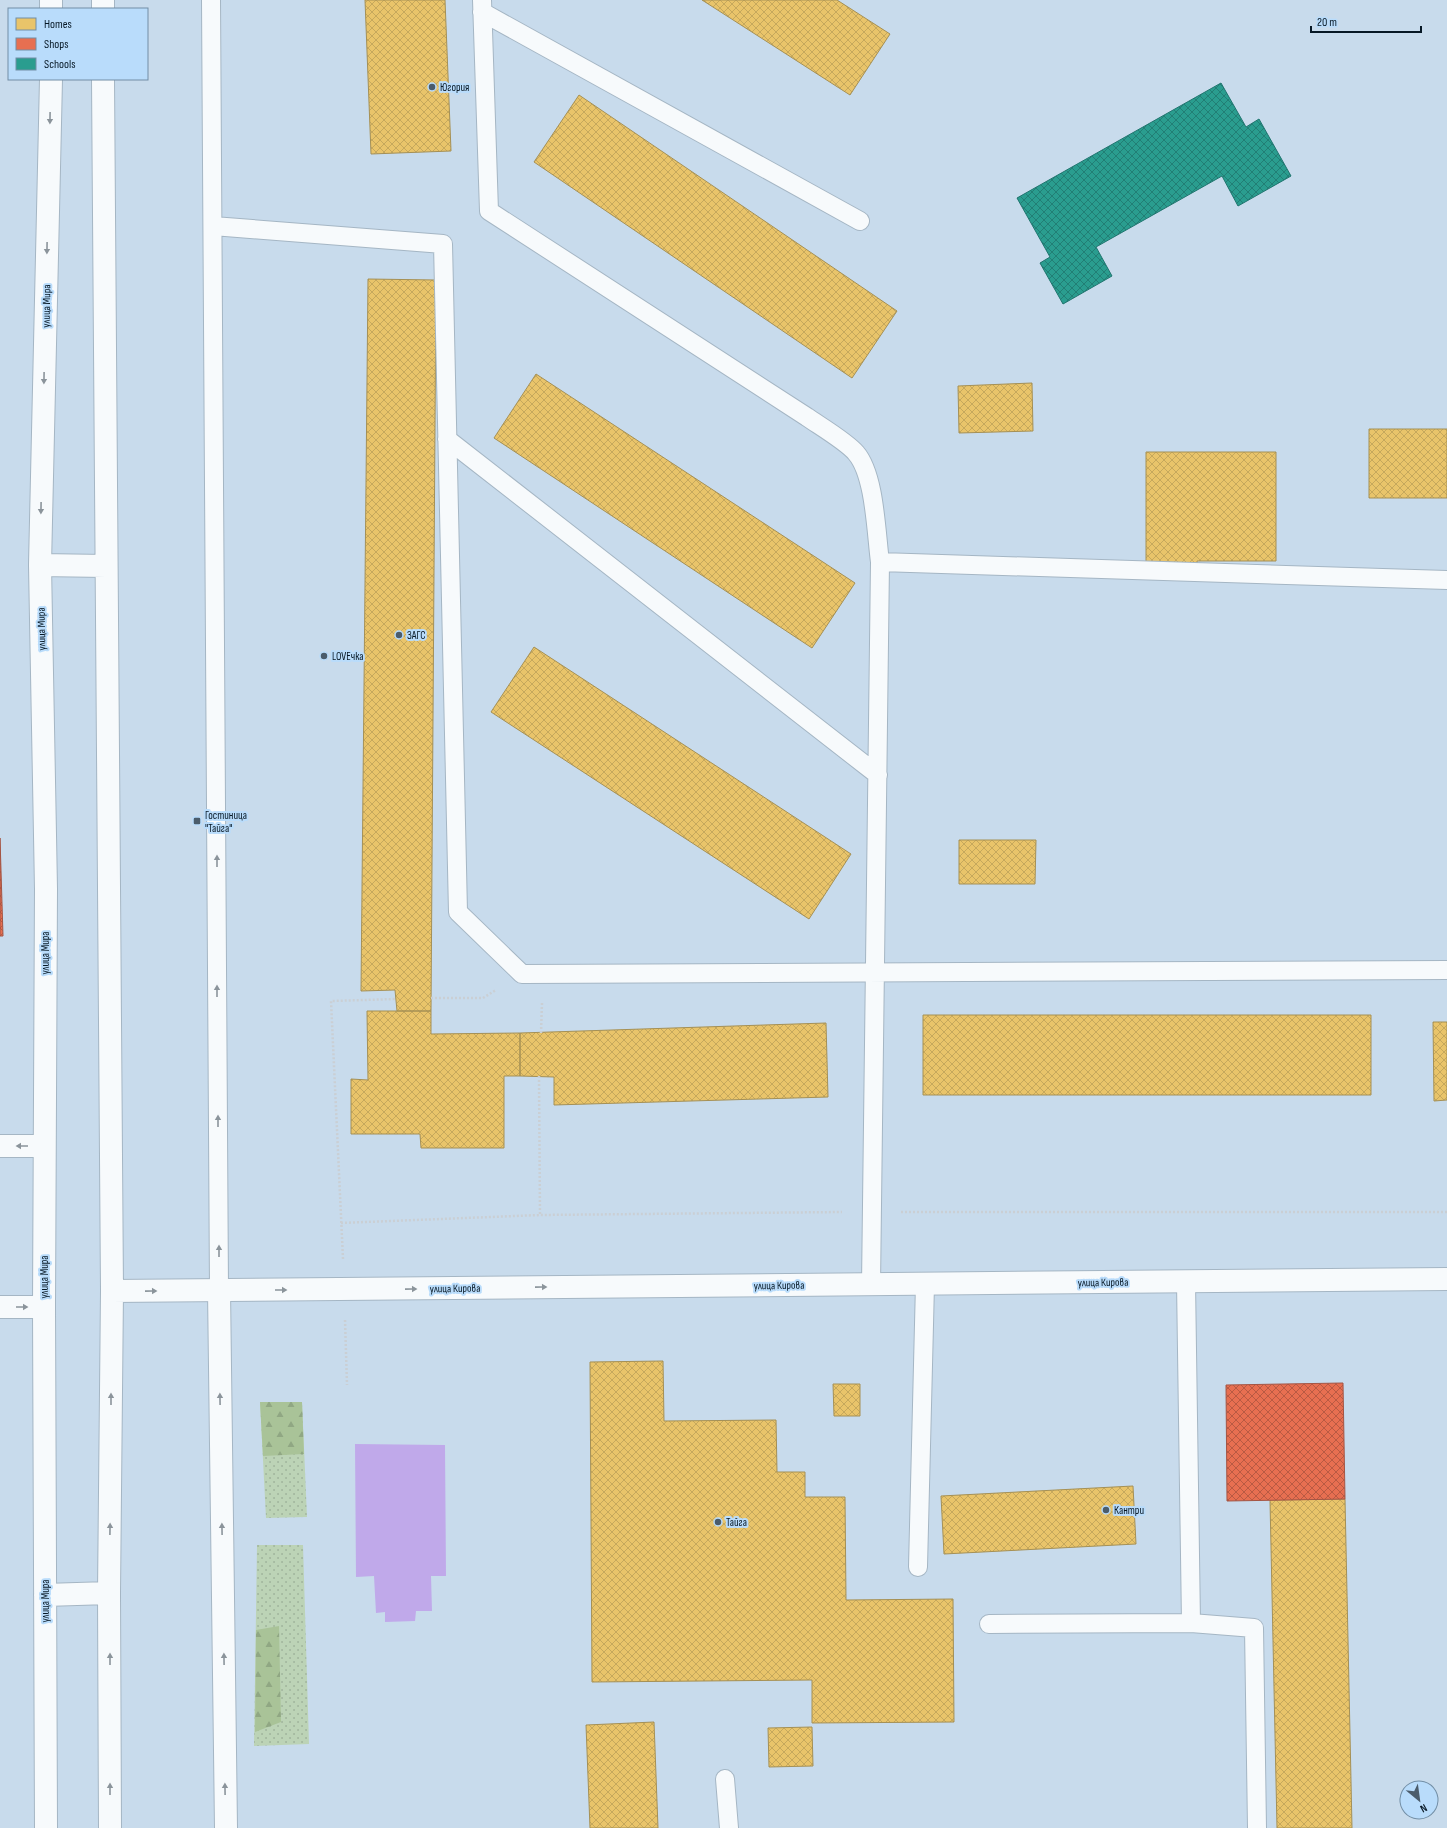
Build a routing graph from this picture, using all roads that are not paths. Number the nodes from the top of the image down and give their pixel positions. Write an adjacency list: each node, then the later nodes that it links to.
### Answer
1 (211, 0): 6 (lane)
2 (482, 6): 5 (lane); 8 (lane)
3 (51, 80): 9 (main road, улица Мира, one-way to 9)
4 (103, 80): 10 (main road)
5 (860, 220)
6 (213, 226): 7 (lane); 21 (lane, one-way to 6)
7 (447, 440): 12 (lane); 14 (lane)
8 (880, 562): 11 (lane); 12 (lane)
9 (40, 565): 10 (main road); 16 (main road, улица Мира)
10 (106, 566): 22 (main road)
11 (1447, 580)
12 (878, 775): 14 (lane)
13 (1447, 970): 14 (lane)
14 (876, 972): 19 (lane)
15 (0, 1146): 16 (main road, one-way to 15)
16 (44, 1146): 24 (main road, улица Мира)
17 (1447, 1279): 18 (main road, улица Кирова)
18 (1186, 1282): 20 (main road, улица Кирова); 28 (lane)
19 (871, 1284): 20 (main road, улица Кирова); 21 (main road, улица Кирова, one-way to 19)
20 (925, 1284): 25 (lane)
21 (219, 1290): 22 (main road, улица Кирова, one-way to 21); 33 (main road, one-way to 21)
22 (112, 1291): 26 (main road, one-way to 22)
23 (0, 1307): 24 (main road, one-way to 24)
24 (44, 1307): 27 (main road, улица Мира)
25 (918, 1567)
26 (109, 1593): 27 (main road); 32 (main road, one-way to 26)
27 (45, 1595): 31 (main road, улица Мира)
28 (1191, 1623): 29 (lane); 35 (lane)
29 (989, 1624)
30 (725, 1779): 34 (lane)
31 (46, 1828)
32 (110, 1828)
33 (226, 1828)
34 (729, 1828)
35 (1257, 1828)

